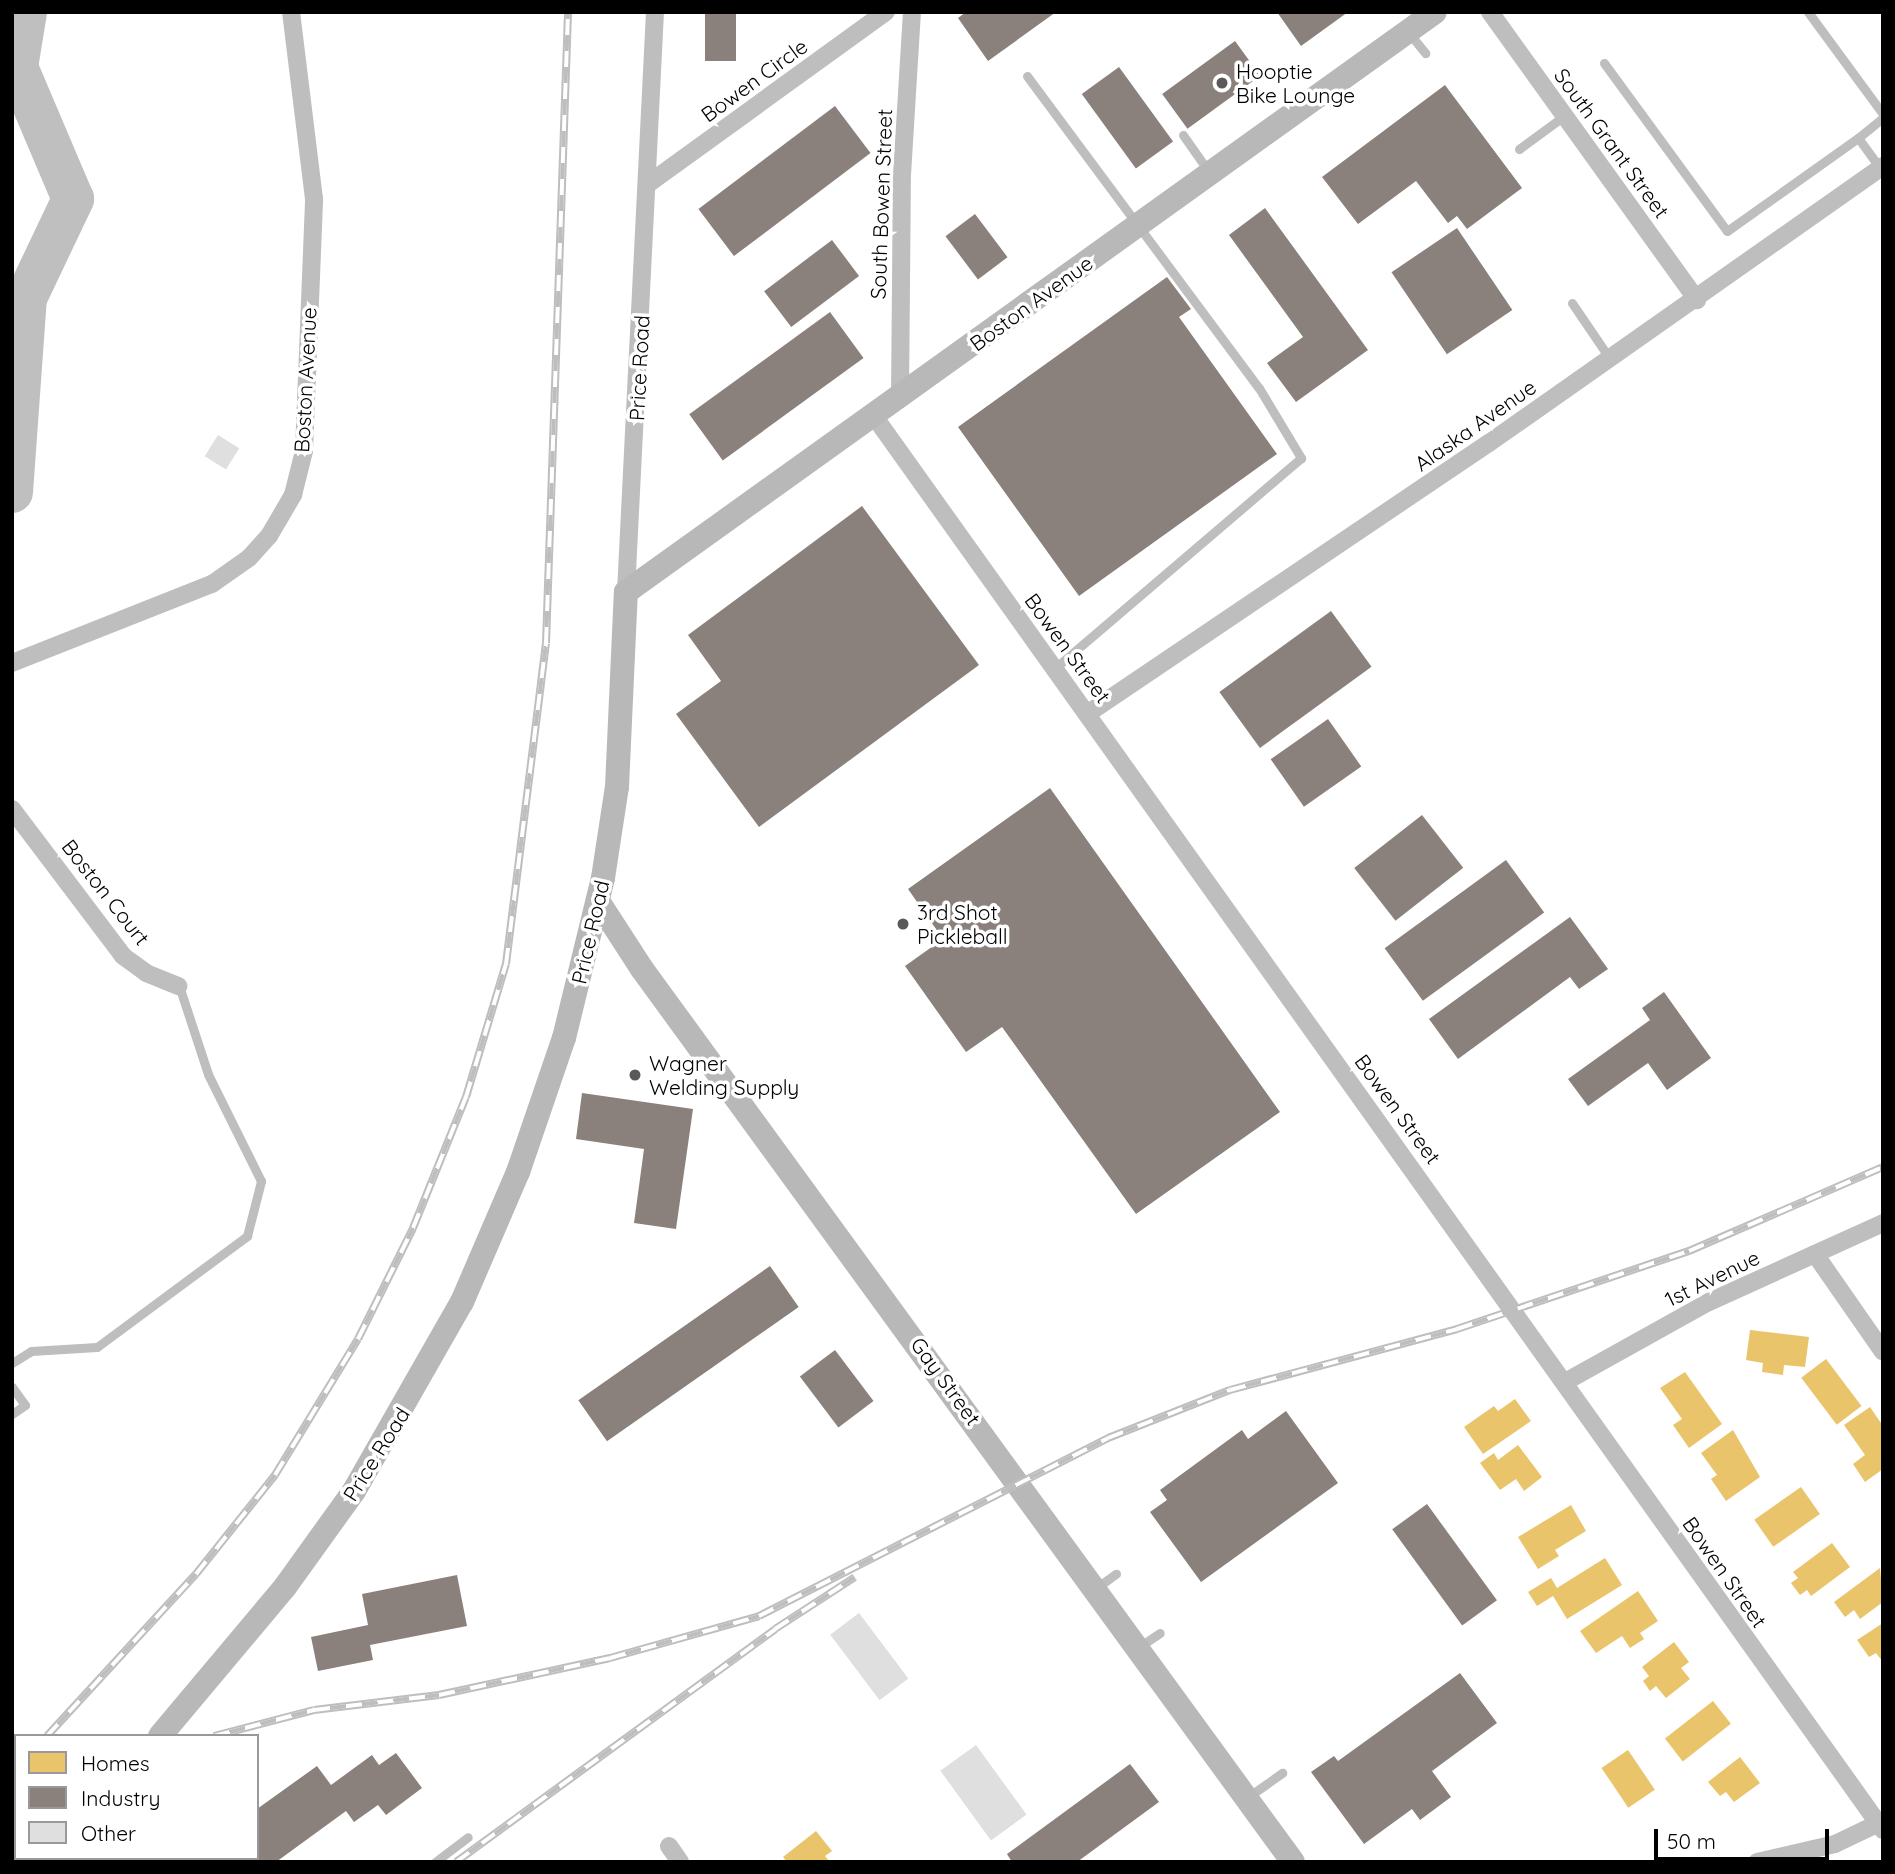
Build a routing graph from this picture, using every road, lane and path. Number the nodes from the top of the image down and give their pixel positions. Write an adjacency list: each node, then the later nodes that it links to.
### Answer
1 (291, 12): 27 (street, Boston Avenue)
2 (655, 12): 19 (street, Price Road)
3 (886, 12): 19 (street, Bowen Circle)
4 (912, 12): 24 (street, South Bowen Street)
5 (1435, 12): 8 (street, Boston Avenue)
6 (1490, 12): 12 (street, South Grant Street)
7 (1808, 12): 13 (lane)
8 (1408, 31): 9 (lane); 18 (street, Boston Avenue)
9 (1425, 53)
10 (1604, 63): 15 (lane)
11 (1027, 76): 20 (lane)
12 (1564, 116): 16 (lane); 21 (street, South Grant Street)
13 (1883, 116): 15 (lane)
14 (1183, 135): 18 (lane)
15 (1858, 138): 17 (lane)
16 (1519, 149)
17 (1881, 167): 21 (street, Alaska Avenue)
18 (1210, 174): 20 (street, Boston Avenue)
19 (648, 184): 26 (street, Price Road)
20 (1138, 226): 24 (street, Boston Avenue); 28 (lane)
21 (1697, 300): 23 (street, Alaska Avenue)
22 (1572, 303): 23 (lane)
23 (1610, 359): 29 (street, Alaska Avenue)
24 (900, 397): 25 (street, Boston Avenue)
25 (874, 416): 26 (street, Boston Avenue); 28 (street, Bowen Street)
26 (626, 592): 31 (street, Price Road)
27 (12, 663)
28 (1055, 668): 29 (street, Bowen Street)
29 (1087, 714): 37 (street, Bowen Street)
30 (12, 808): 32 (street, Boston Court)
31 (598, 901): 41 (street, Gay Street); 44 (street, Price Road)
32 (179, 986): 36 (lane)
33 (1883, 1223): 34 (street, 1st Avenue)
34 (1815, 1254): 35 (street); 37 (street, 1st Avenue)
35 (1883, 1352)
36 (12, 1363)
37 (1565, 1382): 47 (street, Bowen Street)
38 (12, 1387): 39 (lane)
39 (12, 1414)
40 (1116, 1574): 41 (lane)
41 (1095, 1589): 43 (street, Gay Street)
42 (1160, 1633): 43 (lane)
43 (1138, 1648): 46 (street, Gay Street)
44 (162, 1734)
45 (1282, 1773): 46 (lane)
46 (1247, 1798): 52 (street, Gay Street)
47 (1881, 1825): 53 (street)
48 (468, 1837): 50 (lane)
49 (669, 1846): 51 (street)
50 (435, 1862)
51 (680, 1862)
52 (1293, 1862)
53 (1757, 1862)

